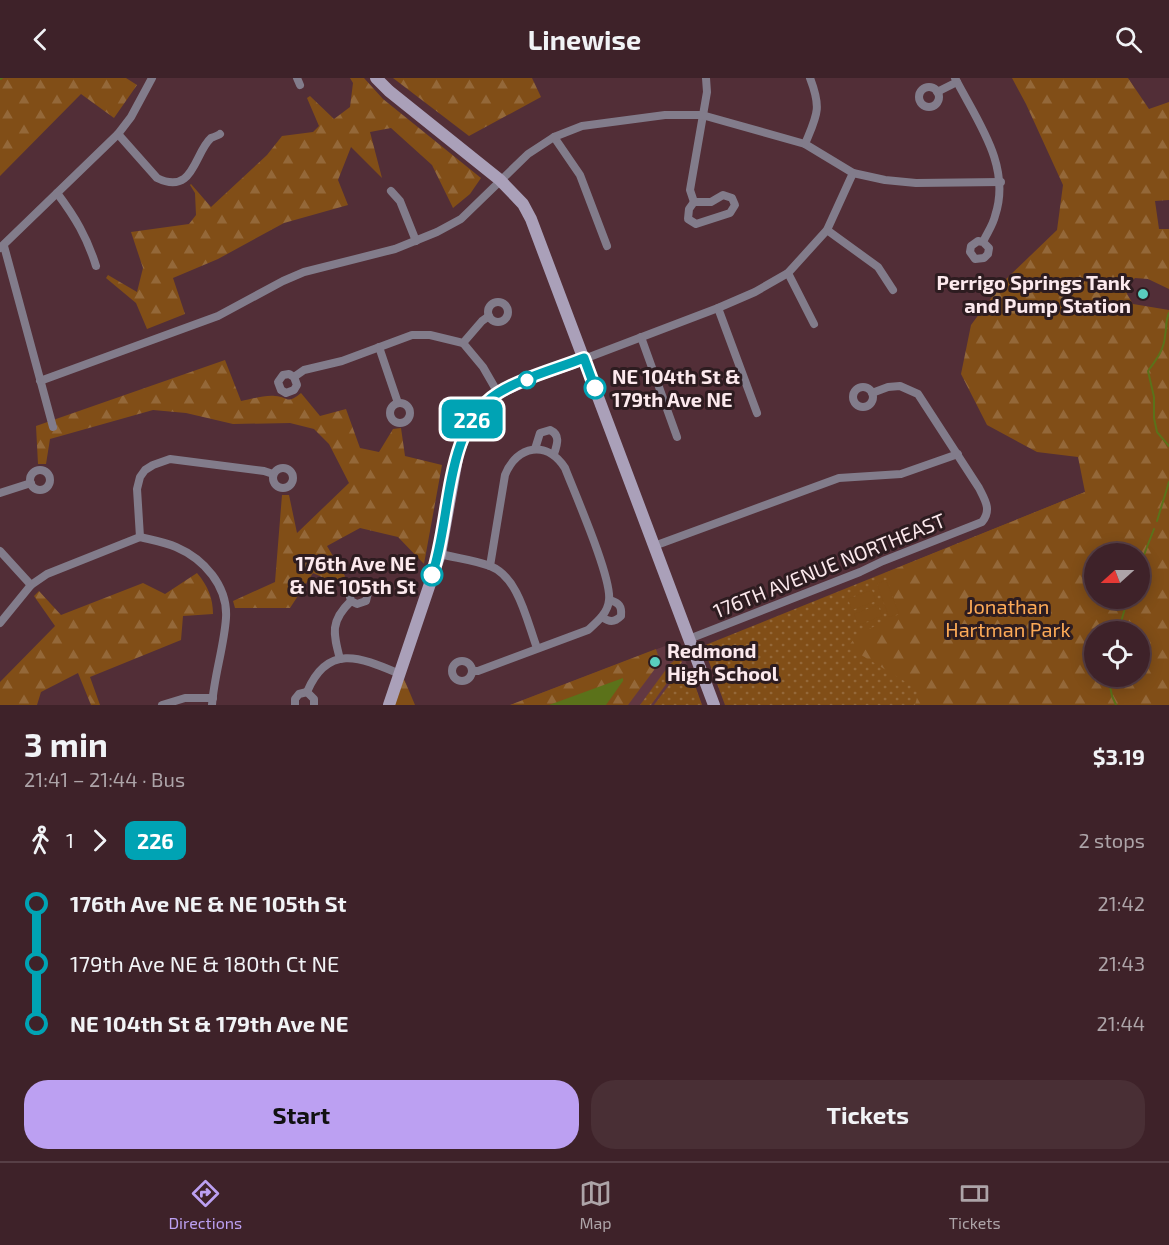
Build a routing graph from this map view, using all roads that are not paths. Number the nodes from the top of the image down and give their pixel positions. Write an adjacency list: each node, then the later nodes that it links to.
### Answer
1 (152, 78): 8 (street)
2 (376, 78): 13 (street)
3 (706, 78): 7 (street)
4 (810, 78): 11 (street)
5 (956, 80): 6 (street); 14 (street)
6 (937, 92)
7 (702, 115): 10 (street); 11 (street); 17 (street)
8 (118, 134): 9 (street); 16 (street)
9 (220, 134)
10 (554, 137): 13 (street); 21 (street)
11 (805, 144): 12 (street)
12 (853, 173): 14 (street); 18 (street)
13 (500, 180): 19 (street); 32 (street)
14 (1001, 182): 20 (street)
15 (391, 191): 19 (street)
16 (57, 193): 22 (street); 23 (street)
17 (694, 202): 17 (street)
18 (827, 230): 24 (street); 25 (street)
19 (417, 241): 34 (street)
20 (983, 242)
21 (607, 246)
22 (2, 247): 34 (street)
23 (96, 266)
24 (788, 273): 26 (street); 28 (street)
25 (893, 290)
26 (718, 308): 29 (street); 38 (street)
27 (489, 316): 30 (street)
28 (813, 324)
29 (641, 337): 32 (street); 40 (street)
30 (463, 343): 31 (street); 35 (street)
31 (379, 347): 33 (street); 37 (street)
32 (584, 358): 35 (street); 48 (street)
33 (294, 376)
34 (40, 381): 39 (street)
35 (498, 393): 50 (street)
36 (872, 393): 43 (street)
37 (398, 403)
38 (757, 413)
39 (53, 427)
40 (677, 437)
41 (535, 449): 42 (street); 42 (street); 51 (street)
42 (554, 454): 54 (street)
43 (958, 454): 48 (street); 57 (street, 176TH AVENUE NORTHEAST)
44 (273, 474): 47 (street)
45 (31, 483): 46 (street)
46 (0, 493)
47 (140, 537): 52 (street); 63 (street)
48 (654, 546): 57 (street)
49 (0, 551): 52 (street)
50 (440, 554): 51 (street); 61 (street)
51 (490, 566): 58 (street)
52 (31, 585): 56 (street)
53 (351, 601): 59 (street)
54 (608, 604): 55 (street); 55 (street)
55 (602, 617): 58 (street)
56 (2, 621)
57 (689, 639): 68 (street)
58 (537, 648): 60 (street)
59 (339, 659): 61 (street); 62 (street)
60 (472, 671)
61 (400, 674): 67 (street)
62 (307, 692): 65 (street); 66 (street)
63 (212, 701): 64 (street)
64 (162, 705)
65 (296, 705)
66 (314, 705)
67 (388, 705)
68 (714, 705)

